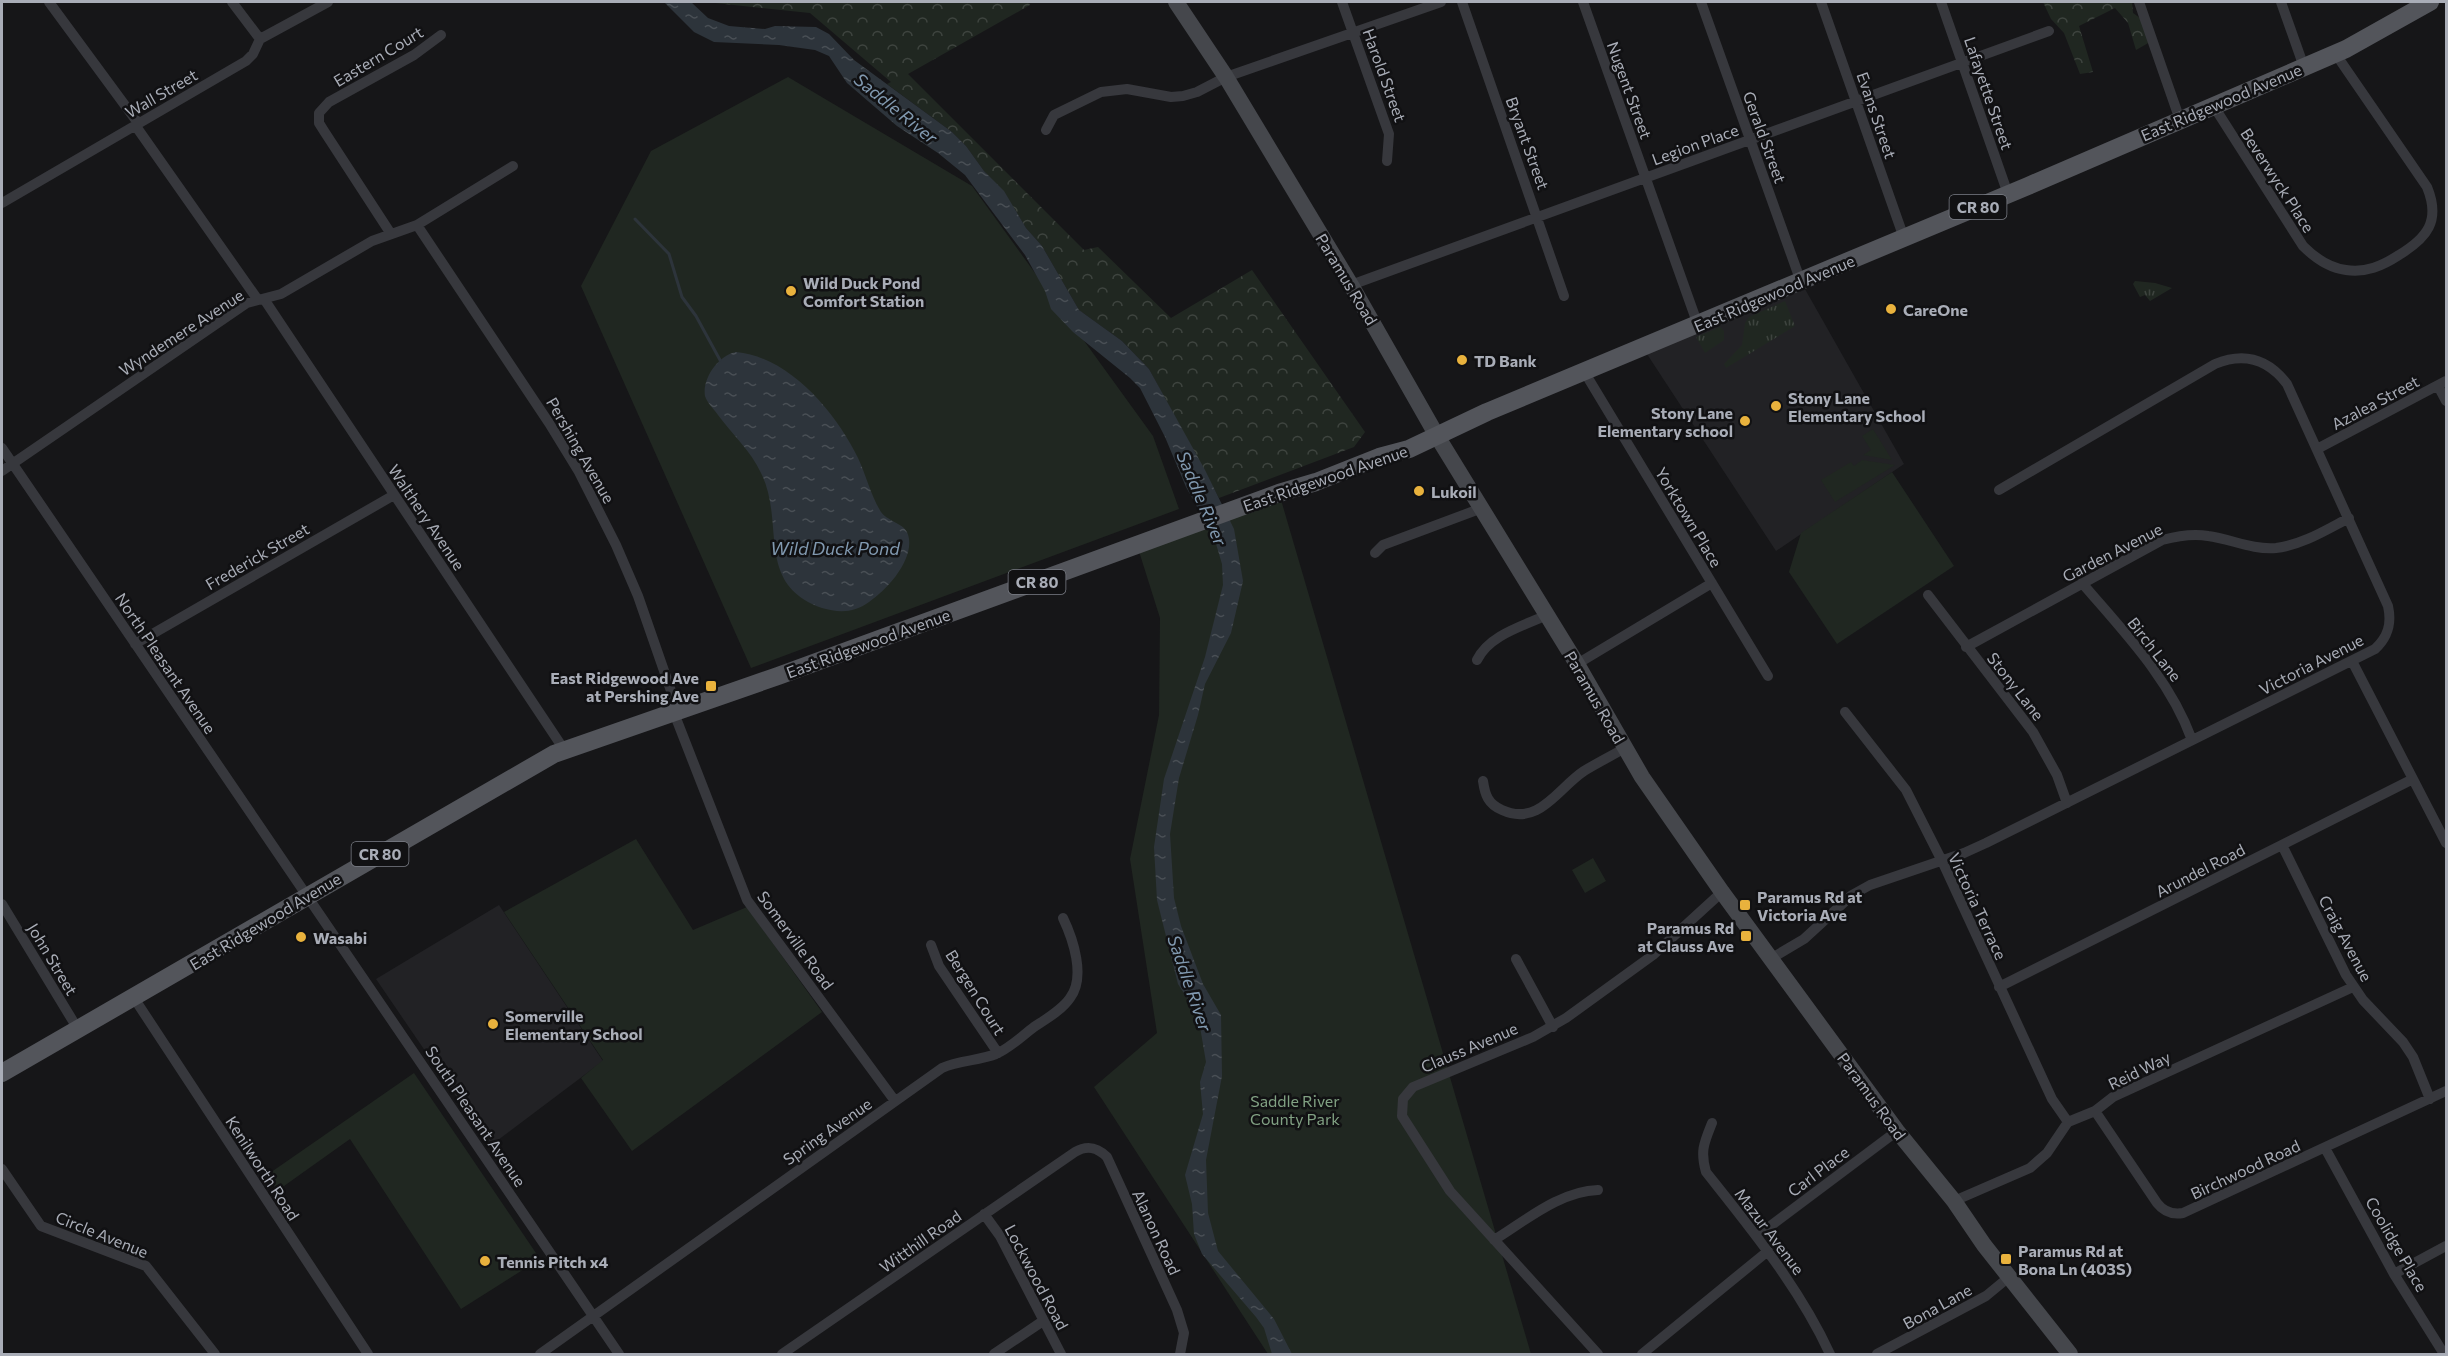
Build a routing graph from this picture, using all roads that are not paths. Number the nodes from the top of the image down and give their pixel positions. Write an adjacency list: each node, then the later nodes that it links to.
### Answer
1 (49, 2): 26 (street, Walthery Avenue)
2 (232, 2): 18 (street)
3 (328, 2): 18 (street, Wall Street)
4 (1176, 2): 22 (main road, Paramus Road)
5 (1342, 2): 16 (street, Harold Street)
6 (1441, 2): 16 (street)
7 (1462, 2): 34 (street, Bryant Street)
8 (1582, 2): 31 (street, Nugent Street)
9 (1701, 2): 28 (street, Gerald Street)
10 (1821, 2): 23 (street, Evans Street)
11 (1941, 2): 20 (street, Lafayette Street)
12 (2139, 2): 25 (street)
13 (2281, 2): 21 (street)
14 (2430, 2): 19 (main road, East Ridgewood Avenue / CR 80)
15 (2049, 32): 20 (street, Legion Place)
16 (1353, 33): 22 (street); 29 (street, Harold Street)
17 (441, 35): 36 (street, Eastern Court)
18 (260, 39): 26 (street, Wall Street)
19 (2335, 53): 21 (main road, East Ridgewood Avenue / CR 80); 24 (street, Beverwyck Place)
20 (1962, 63): 23 (street, Legion Place); 32 (street, Lafayette Street)
21 (2304, 67): 24 (main road, East Ridgewood Avenue / CR 80)
22 (1226, 77): 27 (street); 39 (main road, Paramus Road)
23 (1857, 101): 28 (street, Legion Place); 37 (street, Evans Street)
24 (2213, 105): 25 (main road, East Ridgewood Avenue / CR 80)
25 (2180, 120): 32 (main road, East Ridgewood Avenue / CR 80)
26 (137, 124): 33 (street, Wall Street); 41 (street, Walthery Avenue)
27 (1046, 130)
28 (1750, 140): 31 (street, Legion Place); 38 (street, Gerald Street)
29 (1387, 161)
30 (513, 166): 35 (street, Wyndemere Avenue)
31 (1646, 178): 34 (street, Legion Place); 42 (street, Nugent Street)
32 (2008, 194): 37 (main road, East Ridgewood Avenue / CR 80)
33 (2, 203)
34 (1538, 217): 39 (street, Legion Place); 40 (street, Bryant Street)
35 (417, 225): 36 (street, Wyndemere Avenue); 66 (street, Pershing Avenue)
36 (391, 234): 41 (street, Wyndemere Avenue)
37 (1904, 238): 38 (main road, East Ridgewood Avenue / CR 80)
38 (1801, 282): 42 (main road, East Ridgewood Avenue / CR 80)
39 (1351, 285): 46 (main road, Paramus Road)
40 (1564, 296)
41 (261, 299): 49 (street, Wyndemere Avenue); 52 (street, Walthery Avenue)
42 (1698, 325): 43 (main road, East Ridgewood Avenue / CR 80)
43 (1585, 373): 46 (main road, East Ridgewood Avenue / CR 80); 56 (street, Yorktown Place)
44 (2442, 383): 45 (street); 48 (street, Azalea Street)
45 (2446, 400)
46 (1437, 435): 53 (main road, Paramus Road); 66 (main road, East Ridgewood Avenue / CR 80)
47 (2, 448): 49 (street, North Pleasant Avenue)
48 (2317, 449): 51 (street, Victoria Avenue); 54 (street, Victoria Avenue)
49 (12, 464): 50 (street, Wyndemere Avenue); 60 (street, North Pleasant Avenue)
50 (2, 471)
51 (1999, 490)
52 (394, 495): 60 (street, Frederick Street); 70 (street, Walthery Avenue)
53 (1482, 508): 55 (street); 59 (main road, Paramus Road)
54 (2349, 518): 57 (street, Garden Avenue); 63 (street, Victoria Avenue)
55 (1375, 553)
56 (1712, 583): 64 (street); 65 (street, Yorktown Place)
57 (2082, 583): 61 (street, Garden Avenue); 68 (street, Birch Lane)
58 (1928, 595): 61 (street, Stony Lane)
59 (1547, 615): 62 (street); 64 (main road, Paramus Road)
60 (135, 644): 78 (street, North Pleasant Avenue)
61 (1966, 647): 73 (street, Stony Lane)
62 (1477, 660)
63 (2352, 661): 68 (street, Victoria Avenue); 71 (street)
64 (1577, 664): 69 (main road, Paramus Road)
65 (1768, 676)
66 (676, 712): 70 (main road, East Ridgewood Avenue / CR 80); 93 (street, Somerville Road)
67 (1845, 712): 76 (street, Victoria Terrace)
68 (2192, 740): 73 (street, Victoria Avenue)
69 (1625, 748): 72 (street); 77 (main road, Paramus Road)
70 (565, 751): 78 (main road, East Ridgewood Avenue / CR 80)
71 (2413, 779): 74 (street); 75 (street, Arundel Road)
72 (1483, 781)
73 (2067, 803): 76 (street, Victoria Avenue)
74 (2446, 843)
75 (2282, 845): 84 (street, Arundel Road); 85 (street, Craig Avenue)
76 (1942, 861): 82 (street, Victoria Avenue); 84 (street, Victoria Terrace)
77 (1722, 892): 82 (main road, Paramus Road); 87 (street, Clauss Avenue)
78 (307, 896): 86 (main road, East Ridgewood Avenue / CR 80); 110 (street, South Pleasant Avenue)
79 (2, 904): 88 (street, John Street)
80 (1063, 918): 89 (street, Spring Avenue)
81 (931, 945): 89 (street, Bergen Court)
82 (1772, 958): 97 (main road, Paramus Road)
83 (1516, 959): 87 (street)
84 (1999, 987): 95 (street, Victoria Terrace)
85 (2353, 987): 92 (street, Craig Avenue); 94 (street, Reid Way)
86 (134, 998): 88 (main road, East Ridgewood Avenue / CR 80); 113 (street, Kenilworth Road)
87 (1553, 1027): 105 (street, Clauss Avenue)
88 (79, 1031): 90 (main road, East Ridgewood Avenue / CR 80)
89 (998, 1053): 93 (street, Spring Avenue)
90 (2, 1073)
91 (2446, 1091): 92 (street, Birchwood Road)
92 (2430, 1099): 98 (street, Birchwood Road)
93 (895, 1101): 110 (street, Spring Avenue)
94 (2095, 1111): 95 (street, Reid Way); 98 (street, Birchwood Road)
95 (2068, 1122): 102 (street)
96 (1712, 1123): 104 (street, Mazur Avenue)
97 (1897, 1131): 102 (main road, Paramus Road); 104 (street, Carl Place)
98 (2325, 1148): 108 (street, Coolidge Place)
99 (1075, 1152): 103 (street, Witthill Road); 119 (street, Alanon Road)
100 (2, 1169): 112 (street, Circle Avenue)
101 (1598, 1190): 105 (street)
102 (1954, 1201): 109 (main road, Paramus Road)
103 (984, 1214): 111 (street, Lockwood Road); 116 (street, Witthill Road)
104 (1757, 1236): 107 (street, Mazur Avenue)
105 (1494, 1240): 120 (street, Clauss Avenue)
106 (2446, 1246): 108 (street)
107 (1768, 1251): 121 (street); 122 (street, Mazur Avenue)
108 (2394, 1274): 125 (street, Coolidge Place)
109 (2009, 1277): 123 (street, Bona Lane); 124 (main road, Paramus Road)
110 (594, 1318): 114 (street, Spring Avenue); 115 (street, South Pleasant Avenue)
111 (1043, 1321): 117 (street); 118 (street, Lockwood Road)
112 (215, 1354)
113 (368, 1354)
114 (540, 1354)
115 (619, 1354)
116 (782, 1354)
117 (994, 1354)
118 (1061, 1354)
119 (1180, 1354)
120 (1598, 1354)
121 (1642, 1354)
122 (1830, 1354)
123 (1876, 1354)
124 (2070, 1354)
125 (2444, 1354)

